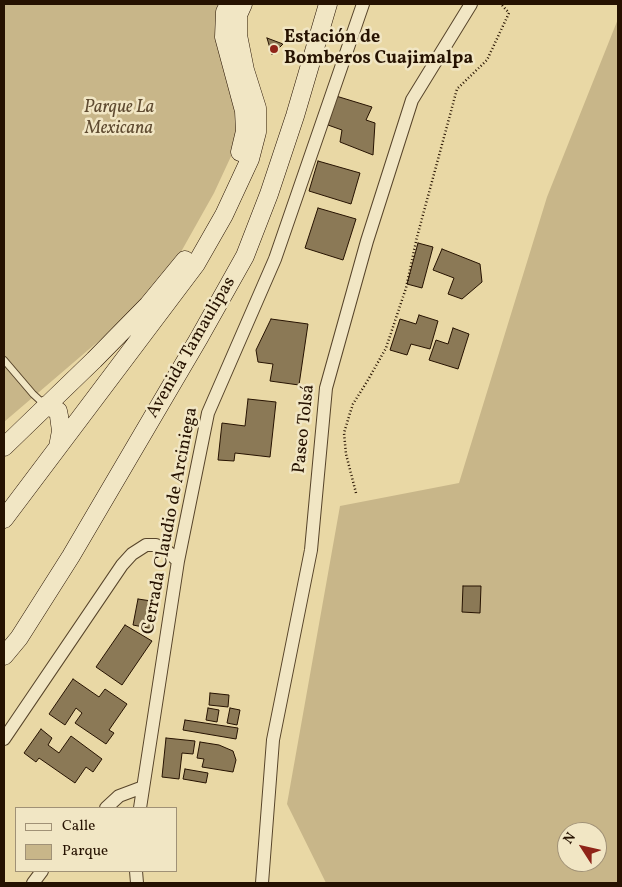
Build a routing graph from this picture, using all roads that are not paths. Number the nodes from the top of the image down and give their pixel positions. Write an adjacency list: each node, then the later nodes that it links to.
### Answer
1 (229, 4): 7 (street)
2 (243, 4): 9 (street)
3 (363, 4): 11 (street, Cerrada Claudio de Arciniega)
4 (471, 4): 19 (street, Paseo Tolsá)
5 (324, 7): 12 (street, Avenida Tamaulipas)
6 (4, 360): 7 (lane)
7 (46, 405): 8 (street); 9 (street)
8 (4, 447)
9 (58, 447): 10 (street)
10 (4, 519)
11 (178, 561): 13 (street); 14 (street, Cerrada Claudio de Arciniega)
12 (4, 656)
13 (4, 738)
14 (143, 787): 15 (street); 16 (street)
15 (107, 807)
16 (140, 807)
17 (41, 872): 18 (street)
18 (33, 883)
19 (262, 883)

